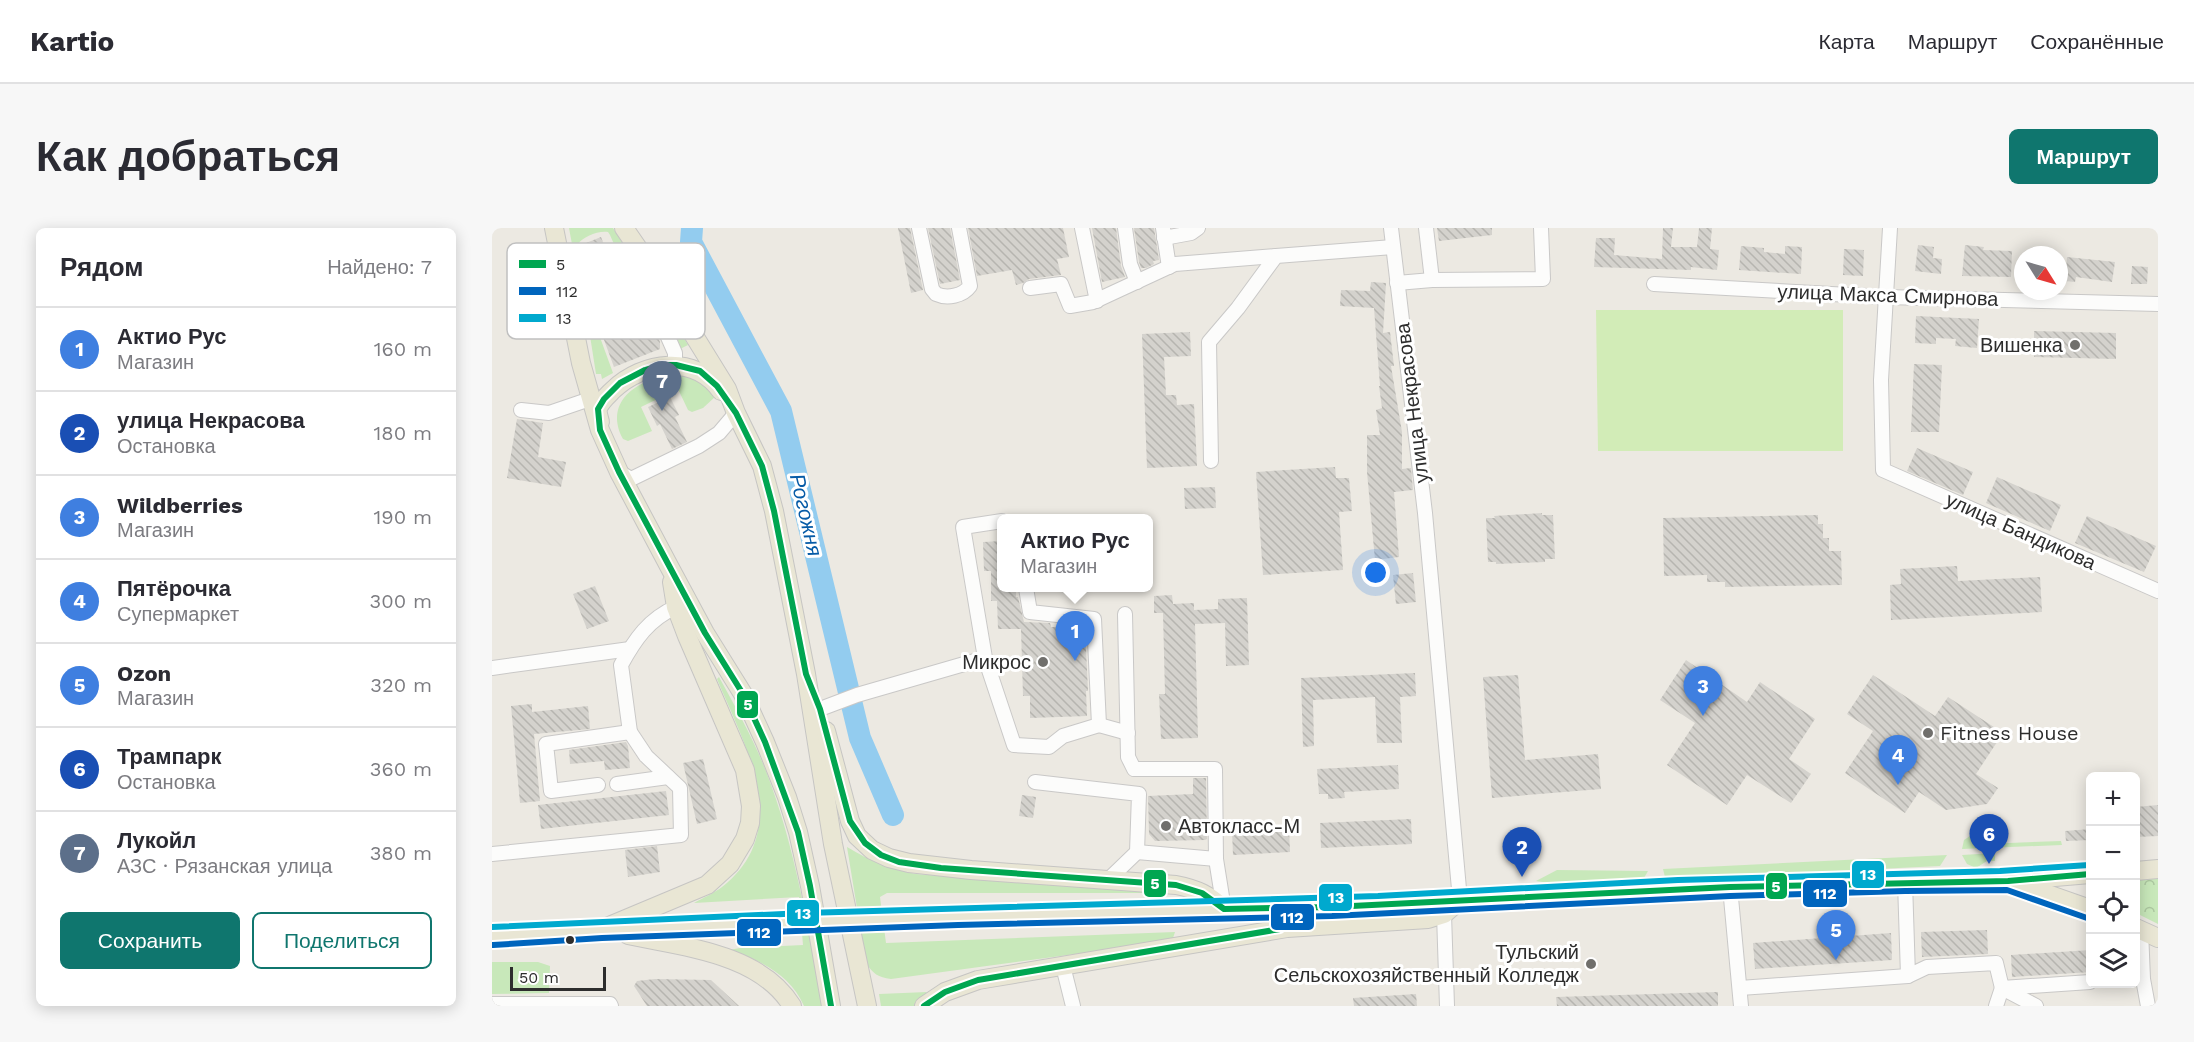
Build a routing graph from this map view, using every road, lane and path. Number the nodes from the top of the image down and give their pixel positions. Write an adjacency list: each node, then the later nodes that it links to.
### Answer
1 (554, 228): 13 (main road)
2 (624, 228): 14 (main road)
3 (919, 228): 4 (street)
4 (959, 228)
5 (1082, 228): 24 (street)
6 (1125, 228): 19 (street)
7 (1198, 228): 12 (street)
8 (1392, 228): 15 (street, улица Некрасова)
9 (1425, 228): 18 (street)
10 (1541, 228): 18 (street)
11 (1890, 228): 23 (street)
12 (1164, 233): 17 (street)
13 (557, 243)
14 (634, 243)
15 (1393, 246): 16 (street); 20 (street, улица Некрасова)
16 (1276, 256): 17 (street); 34 (street)
17 (1169, 267): 19 (street)
18 (1432, 280): 20 (street)
19 (1137, 282): 24 (street)
20 (1397, 283): 64 (street, улица Некрасова)
21 (1654, 284): 23 (street, улица Макса Смирнова)
22 (1030, 288): 24 (street)
23 (1885, 297): 25 (street, улица Макса Смирнова); 38 (street, улица Бандикова)
24 (1097, 301)
25 (2158, 304)
26 (576, 339): 30 (main road)
27 (669, 339): 29 (street)
28 (696, 339): 31 (main road)
29 (675, 365): 31 (main road); 33 (main road)
30 (590, 399): 32 (street); 33 (main road)
31 (735, 413): 35 (street); 45 (main road)
32 (527, 414)
33 (600, 430): 35 (main road)
34 (1211, 462)
35 (619, 472): 37 (main road)
36 (997, 522): 43 (street)
37 (670, 568): 40 (main road); 82 (main road)
38 (2158, 591)
39 (1027, 592): 47 (street)
40 (676, 607): 42 (street); 69 (main road)
41 (1125, 614): 49 (street)
42 (630, 648): 44 (street); 48 (street)
43 (986, 658): 46 (street); 47 (street)
44 (492, 668)
45 (806, 674): 46 (main road); 83 (main road)
46 (820, 709): 60 (main road)
47 (1099, 725): 49 (street)
48 (630, 732): 50 (street); 53 (street)
49 (1128, 733): 56 (street)
50 (668, 777): 52 (street); 55 (street)
51 (1035, 782): 54 (street)
52 (617, 784)
53 (598, 785)
54 (1137, 852): 56 (street); 60 (street)
55 (492, 854)
56 (1216, 859): 67 (street)
57 (2158, 869): 58 (main road)
58 (2140, 871)
59 (2086, 874): 61 (main road)
60 (1109, 879): 67 (main road)
61 (2008, 881): 62 (main road); 66 (main road)
62 (1905, 882): 63 (main road); 74 (street)
63 (1730, 887): 64 (main road); 77 (street)
64 (1449, 905): 65 (main road); 68 (main road); 86 (street, улица Некрасова)
65 (1332, 907): 67 (main road); 68 (main road)
66 (2086, 907)
67 (1233, 909): 68 (main road); 69 (main road, bridge)
68 (1287, 928): 73 (main road)
69 (602, 929): 71 (main road); 81 (main road)
70 (2140, 930): 72 (main road)
71 (492, 936)
72 (2158, 938)
73 (1063, 966): 84 (main road); 85 (street)
74 (1908, 976): 77 (street); 78 (street)
75 (2140, 979): 90 (street)
76 (2086, 982): 78 (street)
77 (1740, 988): 87 (street)
78 (2002, 988): 88 (street); 89 (street)
79 (492, 1004): 80 (street)
80 (611, 1006)
81 (792, 1006)
82 (831, 1006)
83 (867, 1006)
84 (924, 1006)
85 (1073, 1006)
86 (1448, 1006)
87 (1741, 1006)
88 (1996, 1006)
89 (2036, 1006)
90 (2148, 1006)

